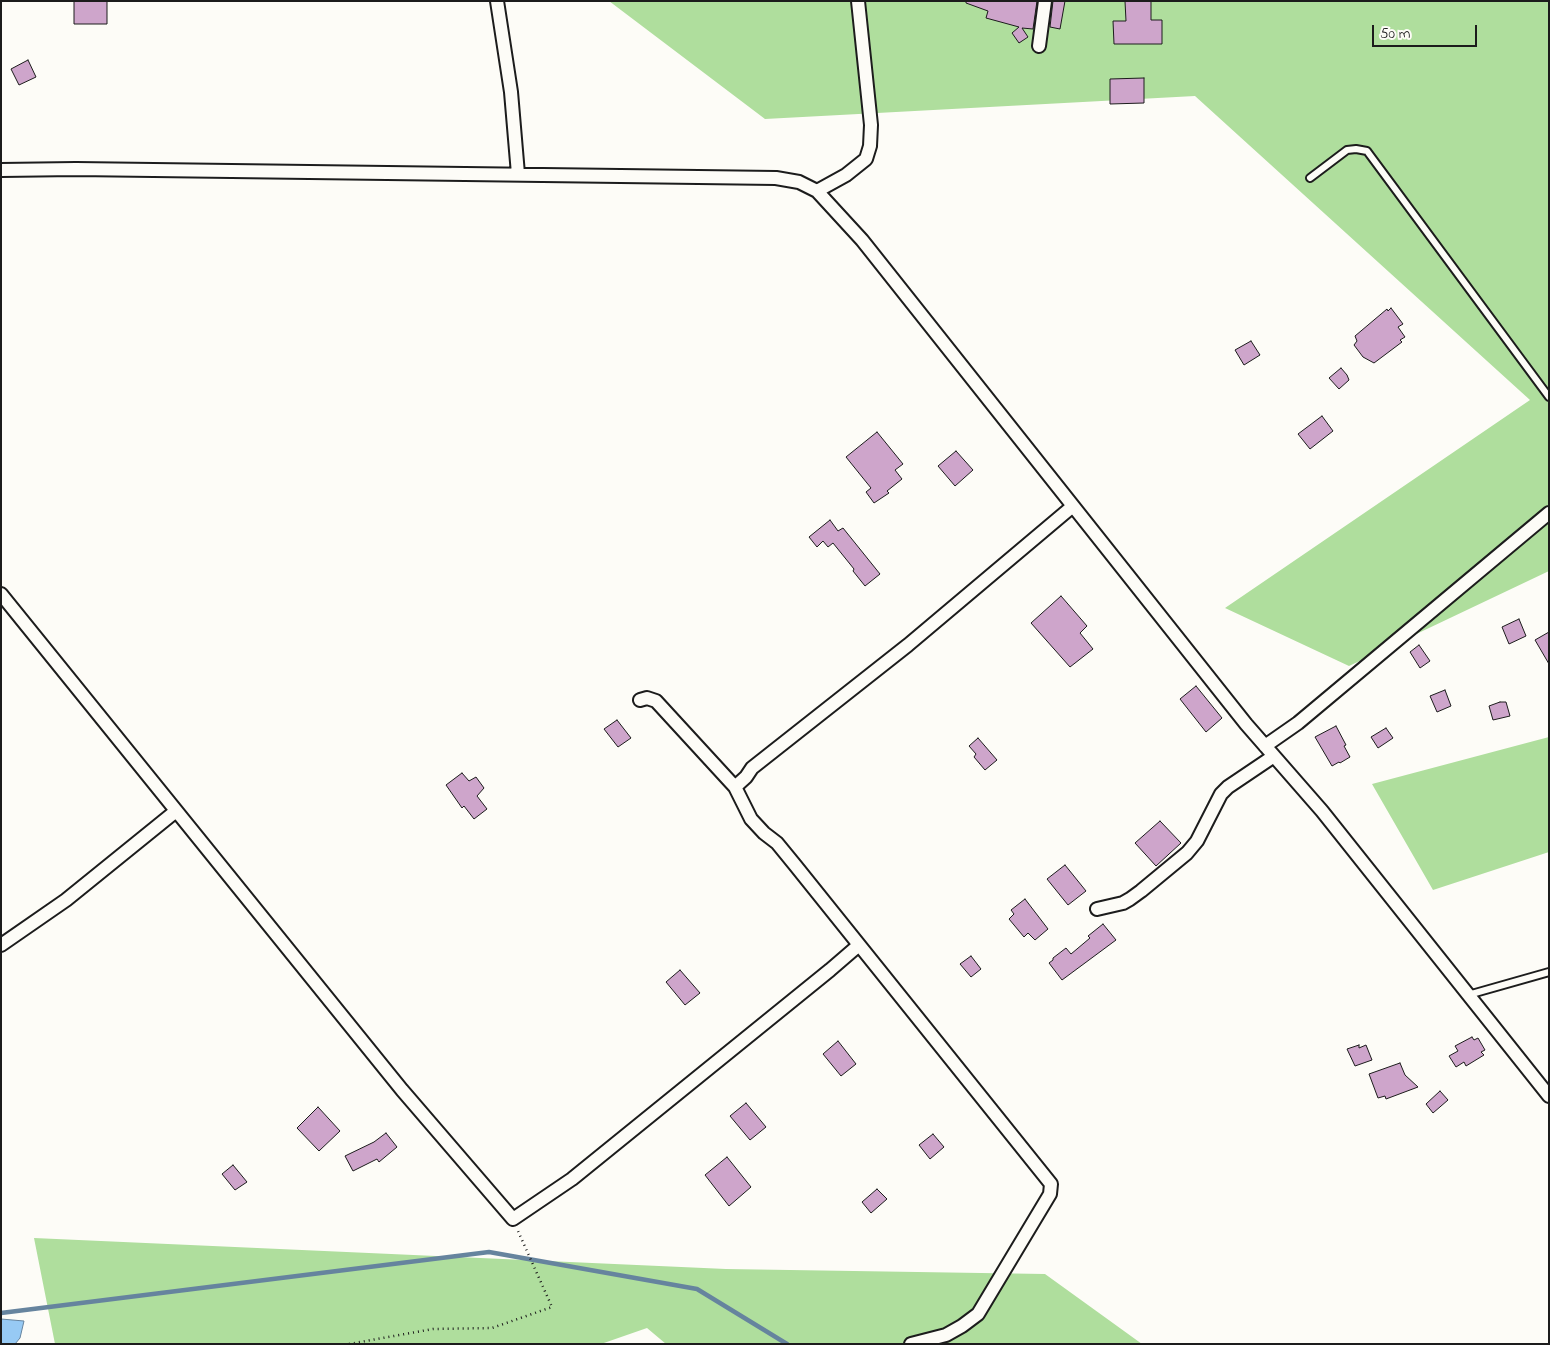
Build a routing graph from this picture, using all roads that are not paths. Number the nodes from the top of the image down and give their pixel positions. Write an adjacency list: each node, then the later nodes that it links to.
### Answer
1 (498, 1): 6 (street)
2 (858, 1): 8 (street)
3 (1046, 1): 4 (street)
4 (1039, 46)
5 (1, 170): 6 (street)
6 (518, 174): 8 (street)
7 (1310, 178): 9 (lane)
8 (817, 191): 10 (street)
9 (1549, 397)
10 (1073, 506): 14 (street); 16 (street)
11 (1549, 513): 14 (street)
12 (1, 594): 17 (street)
13 (640, 700): 16 (street)
14 (1266, 746): 15 (street)
15 (1274, 756): 18 (street); 22 (street)
16 (735, 787): 20 (street)
17 (176, 811): 19 (street); 20 (street)
18 (1097, 909)
19 (1, 945)
20 (858, 945): 24 (street)
21 (1549, 972): 22 (lane)
22 (1468, 995): 23 (street)
23 (1549, 1096)
24 (911, 1344)

